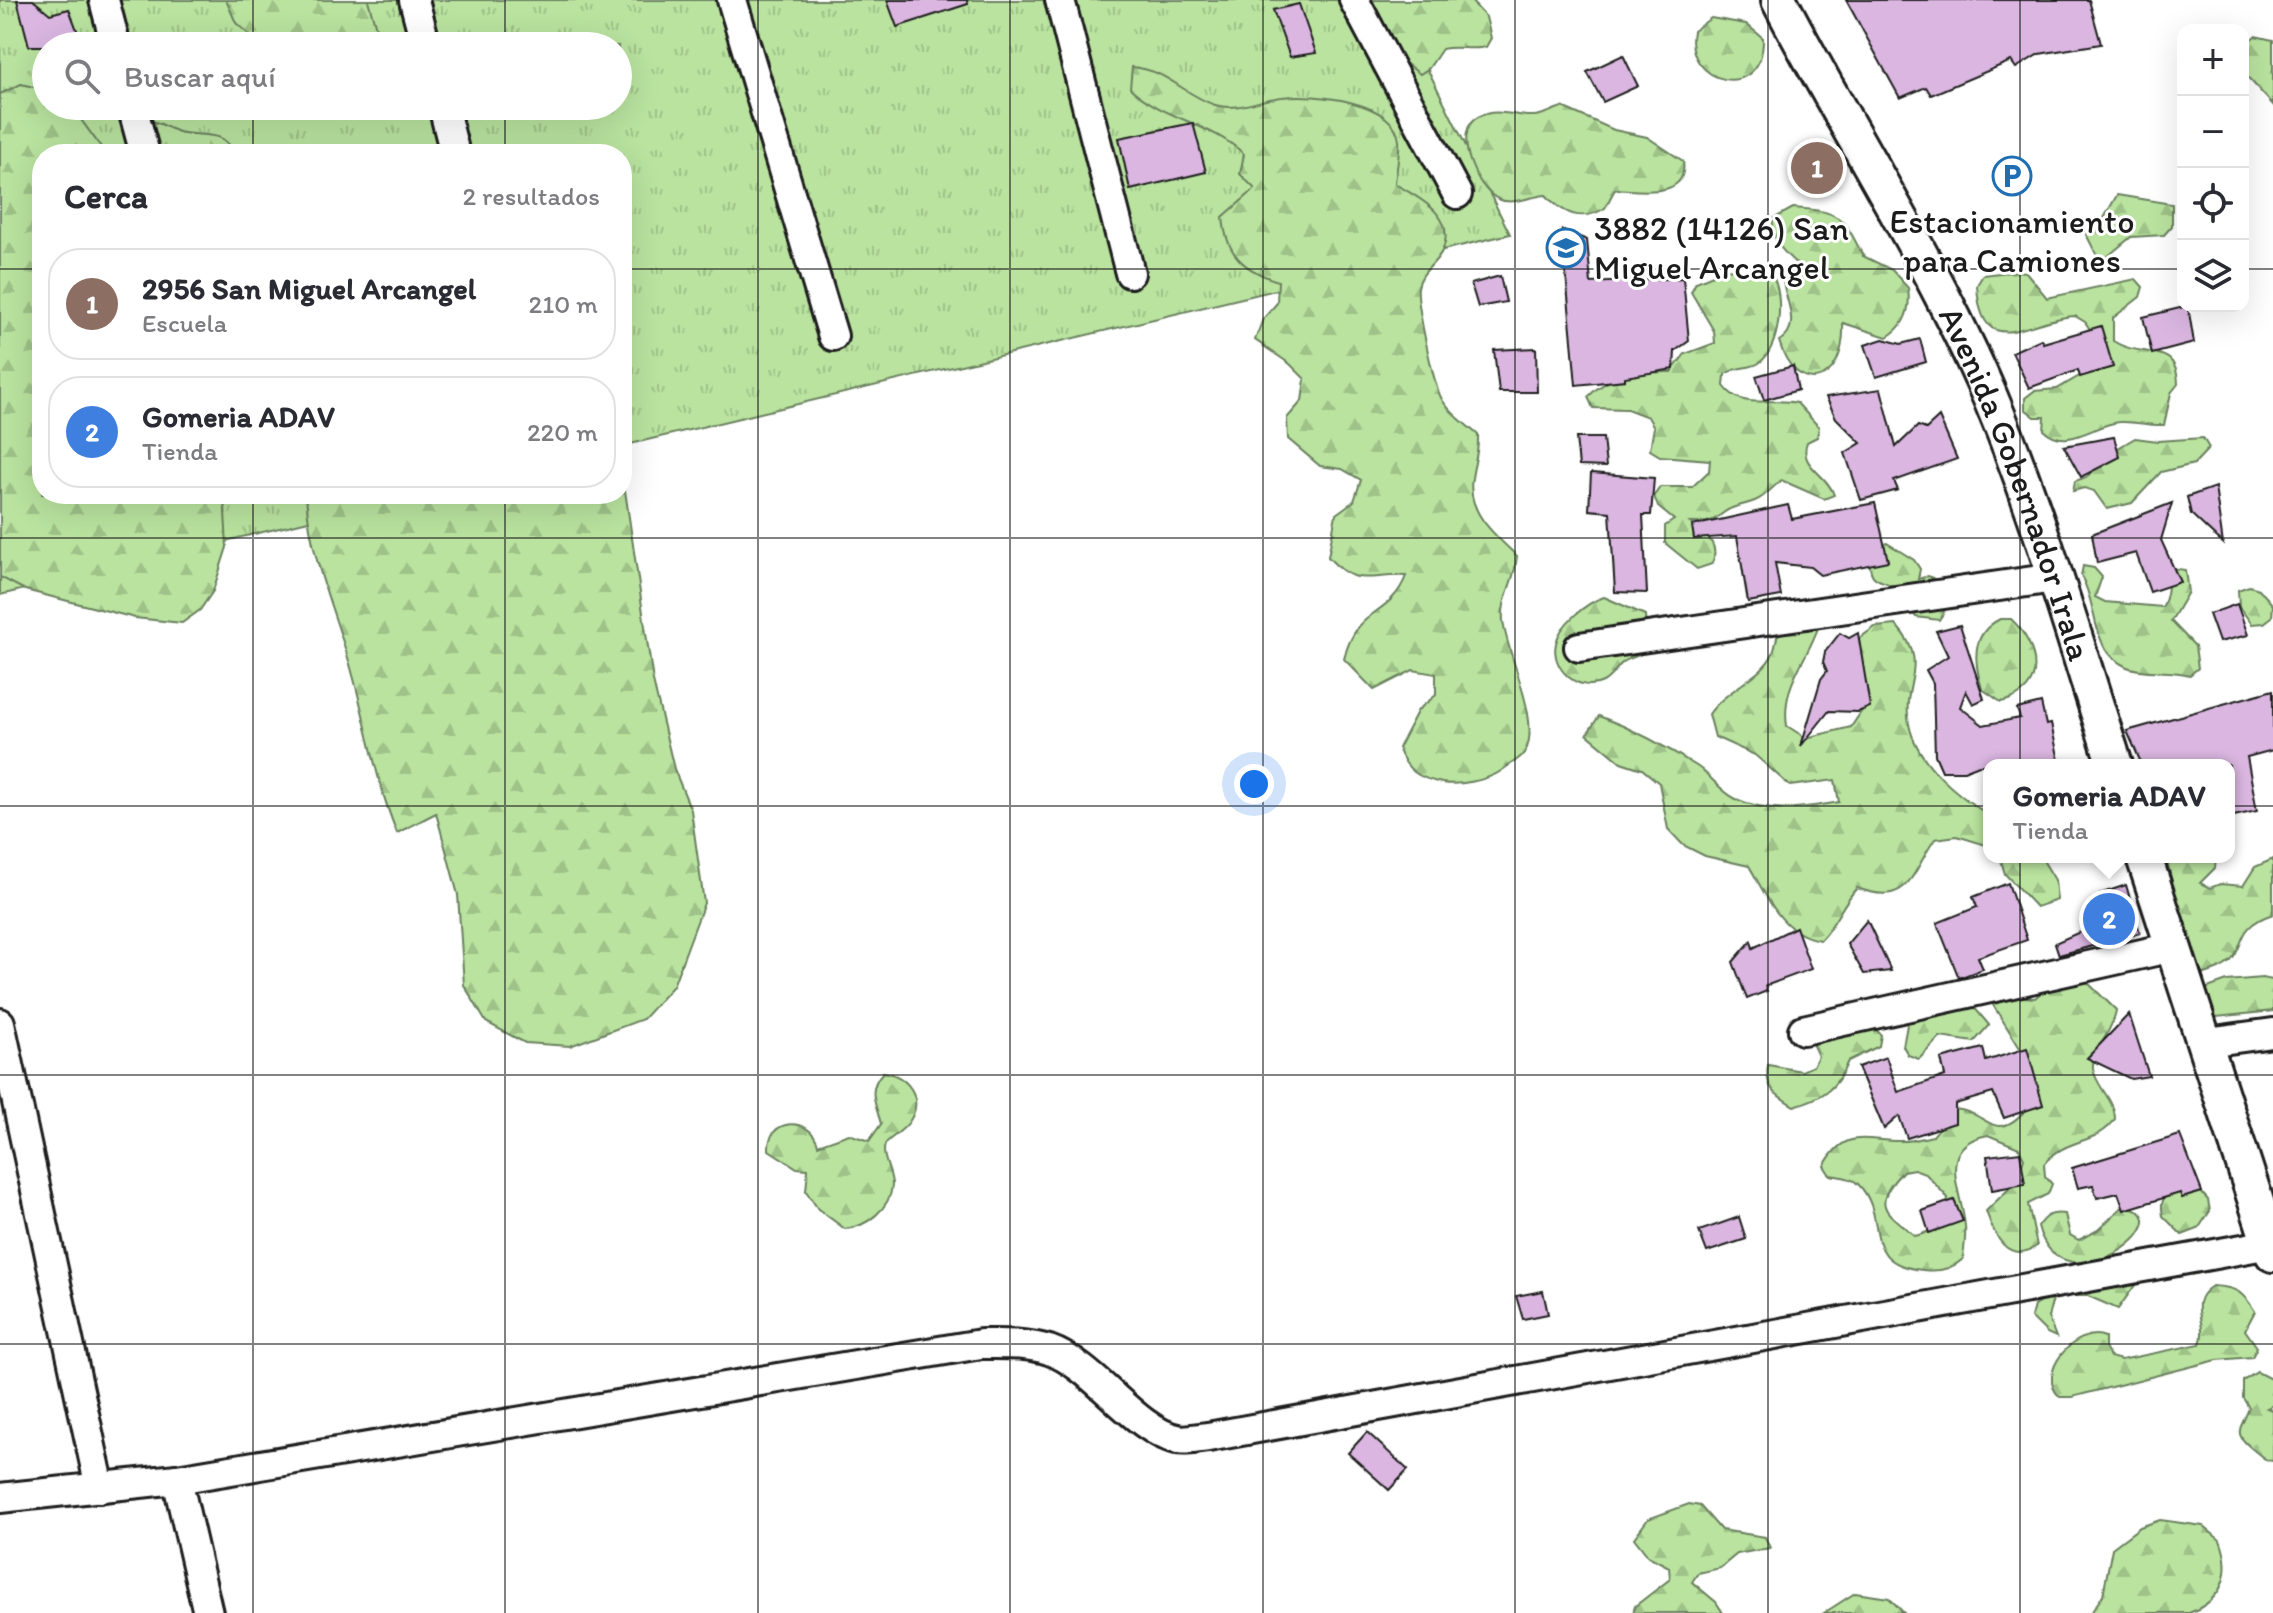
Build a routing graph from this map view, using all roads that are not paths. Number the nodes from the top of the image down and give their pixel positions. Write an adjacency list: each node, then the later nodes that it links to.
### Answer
1 (104, 0): 7 (street)
2 (414, 0): 8 (street)
3 (732, 0): 15 (street)
4 (1060, 0): 14 (street)
5 (1354, 0): 13 (street)
6 (1779, 0): 16 (main road, Avenida Gobernador Irala)
7 (112, 32)
8 (422, 32)
9 (136, 120): 11 (street)
10 (446, 120): 12 (street)
11 (142, 144)
12 (452, 144)
13 (1457, 194)
14 (1130, 273)
15 (833, 336)
16 (2054, 578): 17 (street); 18 (main road, Avenida Gobernador Irala)
17 (1579, 647)
18 (2113, 759)
19 (2146, 863): 20 (main road)
20 (2173, 947): 22 (street); 24 (main road)
21 (0, 1023): 27 (street)
22 (1803, 1030)
23 (2273, 1033): 24 (street)
24 (2207, 1042): 25 (main road)
25 (2271, 1249): 26 (street)
26 (177, 1479): 27 (street); 29 (street)
27 (100, 1488): 28 (street)
28 (0, 1498)
29 (208, 1613)

